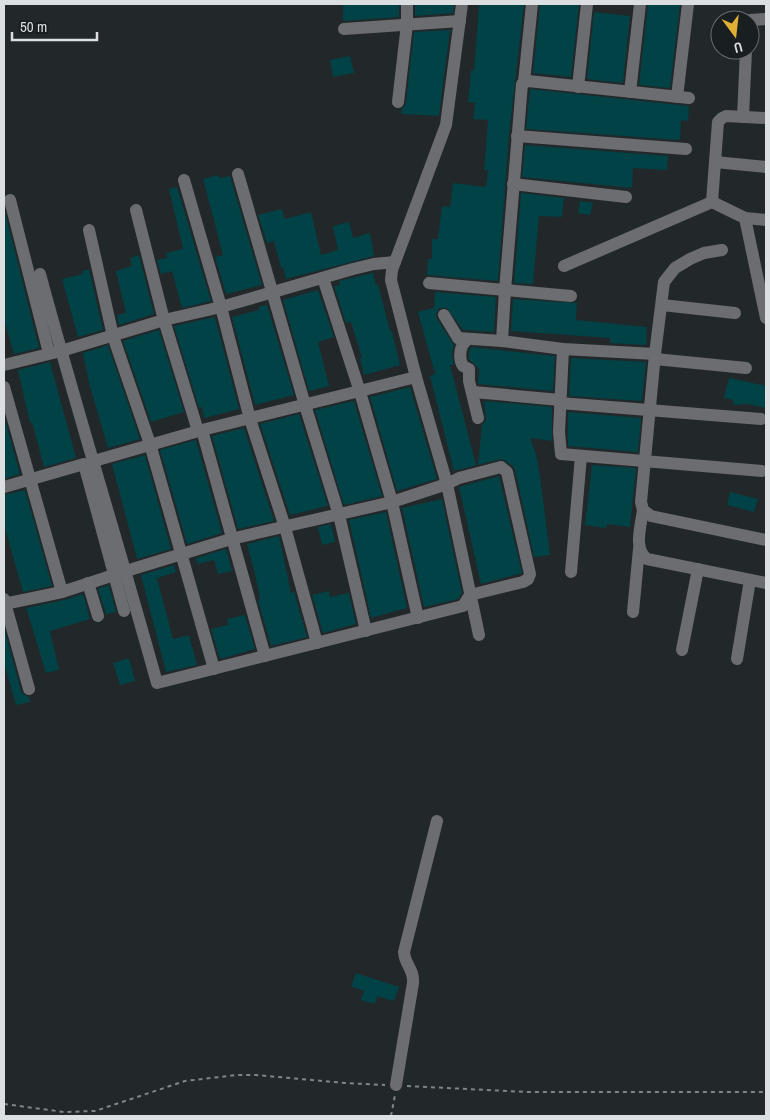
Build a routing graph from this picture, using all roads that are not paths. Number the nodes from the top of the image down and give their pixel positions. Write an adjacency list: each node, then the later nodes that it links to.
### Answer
1 (406, 4): 8 (street)
2 (462, 4): 7 (street)
3 (532, 4): 11 (street)
4 (587, 4): 12 (street)
5 (640, 4): 13 (street)
6 (688, 4): 13 (street)
7 (460, 21): 8 (street); 32 (street)
8 (407, 24): 9 (street); 14 (street)
9 (344, 29)
10 (746, 60): 15 (street)
11 (524, 82): 12 (street); 17 (street)
12 (578, 87): 13 (street)
13 (630, 92)
14 (398, 102)
15 (743, 117): 16 (street); 19 (street)
16 (766, 118)
17 (517, 136): 18 (street); 23 (street)
18 (686, 149)
19 (715, 162): 20 (street); 25 (street)
20 (766, 167)
21 (238, 174): 39 (street)
22 (184, 180): 42 (street)
23 (513, 184): 24 (street); 38 (street)
24 (626, 197)
25 (712, 202): 28 (street); 33 (street)
26 (9, 210): 51 (street)
27 (136, 210): 46 (street)
28 (745, 218): 29 (street); 34 (street)
29 (766, 220)
30 (89, 230): 47 (street)
31 (722, 250): 41 (street)
32 (395, 262): 36 (street); 55 (street)
33 (564, 266)
34 (761, 270): 45 (street)
35 (40, 274): 51 (street)
36 (323, 278): 39 (street); 57 (street)
37 (429, 284): 38 (street)
38 (505, 290): 40 (street); 49 (street)
39 (273, 292): 42 (street); 60 (street)
40 (571, 296)
41 (662, 305): 43 (street); 52 (street)
42 (221, 307): 46 (street); 62 (street)
43 (735, 312)
44 (444, 314): 48 (street)
45 (766, 318)
46 (164, 320): 47 (street); 65 (street)
47 (113, 336): 51 (street); 66 (street)
48 (458, 338): 49 (street); 58 (street)
49 (502, 341): 50 (street)
50 (563, 348): 52 (street); 59 (street)
51 (55, 352): 53 (street); 68 (street)
52 (655, 357): 54 (street); 61 (street)
53 (4, 365)
54 (746, 368)
55 (416, 377): 57 (street); 72 (street)
56 (4, 387): 71 (street)
57 (360, 392): 60 (street); 74 (street)
58 (474, 392): 59 (street); 63 (street)
59 (560, 402): 61 (street); 67 (street)
60 (305, 405): 62 (street); 76 (street)
61 (650, 411): 64 (street); 69 (street)
62 (250, 418): 65 (street); 77 (street)
63 (478, 418)
64 (761, 419)
65 (200, 431): 66 (street); 78 (street)
66 (150, 444): 68 (street); 81 (street)
67 (581, 456): 69 (street); 84 (street)
68 (94, 461): 83 (street)
69 (645, 461): 70 (street); 75 (street)
70 (762, 471)
71 (30, 479): 73 (street); 85 (street); 89 (street)
72 (447, 484): 74 (street); 90 (street); 90 (street)
73 (4, 487)
74 (392, 502): 76 (street); 95 (street)
75 (643, 510): 79 (street); 80 (street)
76 (339, 515): 77 (street); 96 (street)
77 (285, 527): 78 (street); 98 (street)
78 (231, 539): 81 (street); 100 (street)
79 (766, 540)
80 (639, 549): 82 (street); 93 (street)
81 (182, 553): 83 (street); 102 (street)
82 (698, 569): 86 (street); 99 (street)
83 (126, 571): 85 (street); 102 (street)
84 (572, 572)
85 (114, 574): 87 (street); 92 (street)
86 (750, 580): 88 (street); 101 (street)
87 (88, 583): 89 (street); 94 (street)
88 (766, 583)
89 (62, 592): 91 (street)
90 (470, 595): 95 (street); 97 (street)
91 (4, 602): 103 (street)
92 (124, 611)
93 (633, 612)
94 (98, 616)
95 (418, 618): 96 (street)
96 (366, 631): 98 (street)
97 (478, 635)
98 (317, 643): 100 (street)
99 (682, 650)
100 (265, 656): 102 (street)
101 (737, 659)
102 (214, 669)
103 (29, 689)
104 (437, 821): 105 (street)
105 (396, 1086)

